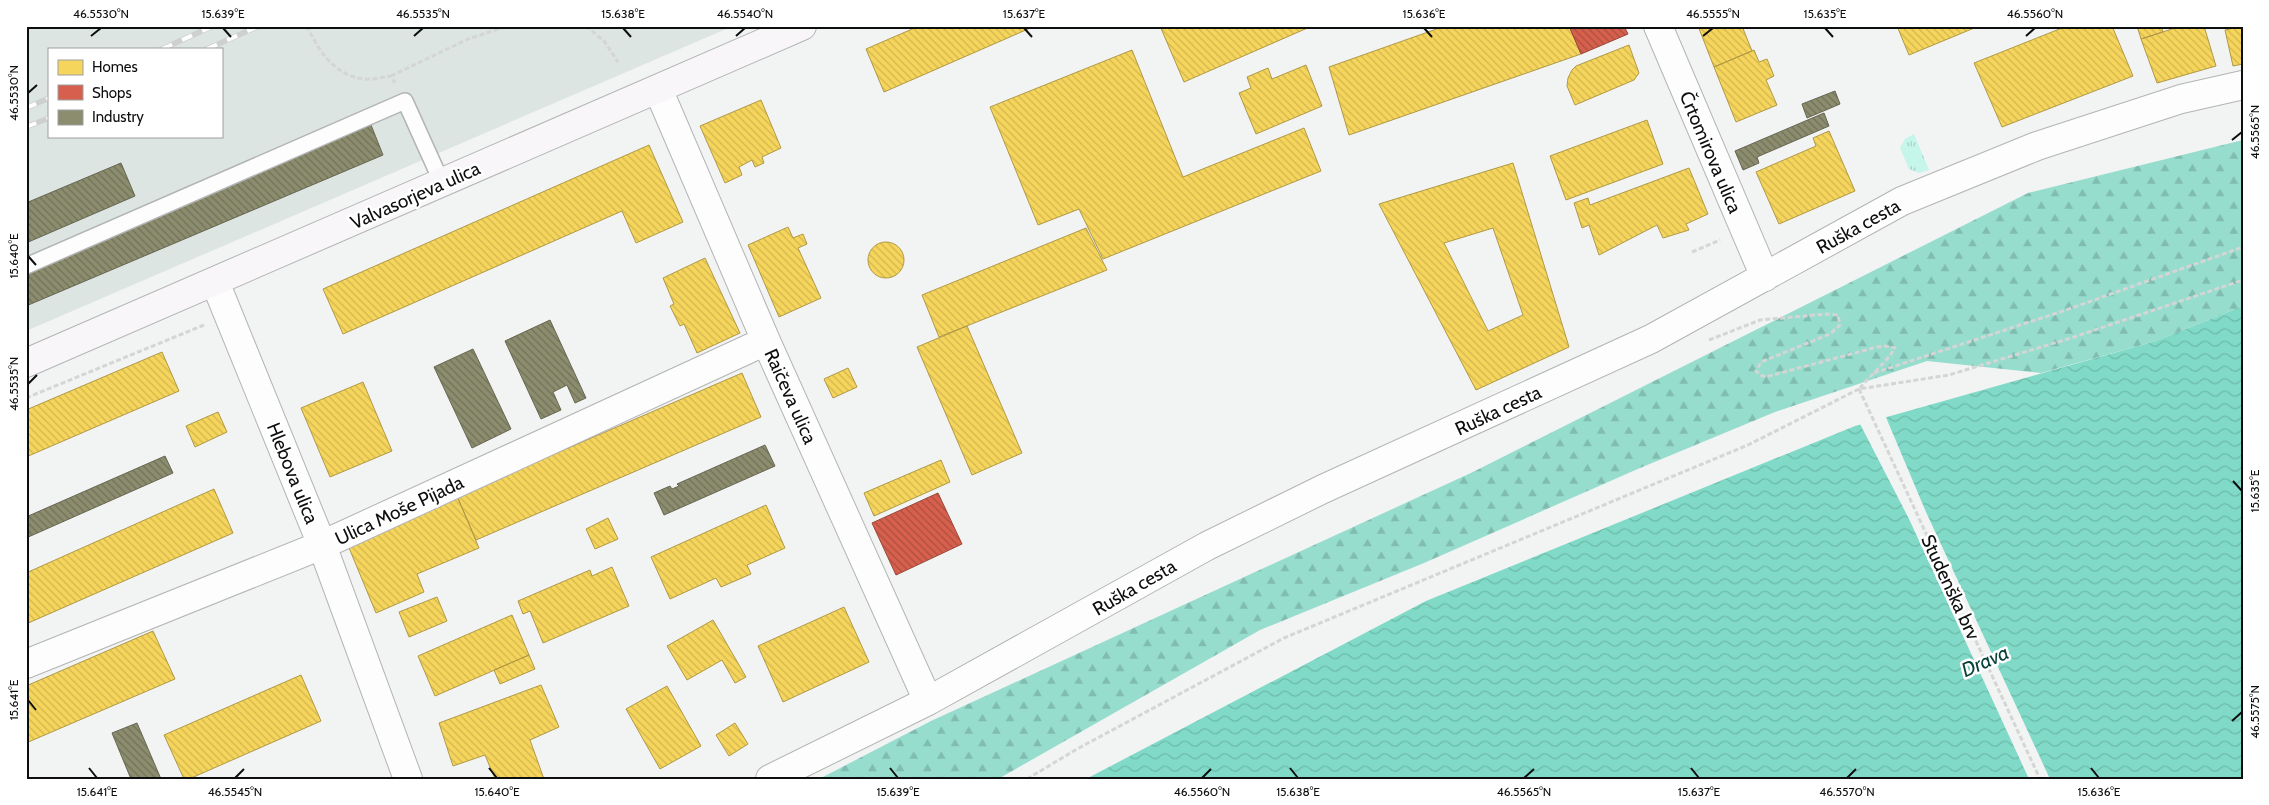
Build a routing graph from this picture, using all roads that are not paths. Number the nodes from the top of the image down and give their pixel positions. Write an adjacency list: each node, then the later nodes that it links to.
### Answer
1 (802, 26): 4 (street, Valvasorjeva ulica)
2 (1658, 26): 7 (street, Črtomirova ulica)
3 (2243, 85): 7 (street, Ruška cesta)
4 (658, 89): 5 (street, Valvasorjeva ulica); 9 (street, Raičeva ulica)
5 (442, 183): 6 (lane); 8 (street, Valvasorjeva ulica)
6 (26, 266)
7 (1765, 277): 13 (street, Ruška cesta)
8 (215, 282): 10 (street, Valvasorjeva ulica); 11 (street, Hlebova ulica)
9 (766, 341): 11 (street, Ulica Moše Pijada); 13 (street, Raičeva ulica)
10 (26, 363)
11 (322, 545): 12 (street, Ulica Moše Pijada); 14 (street, Hlebova ulica)
12 (26, 664)
13 (928, 701): 15 (street, Ruška cesta)
14 (408, 779)
15 (770, 779)

